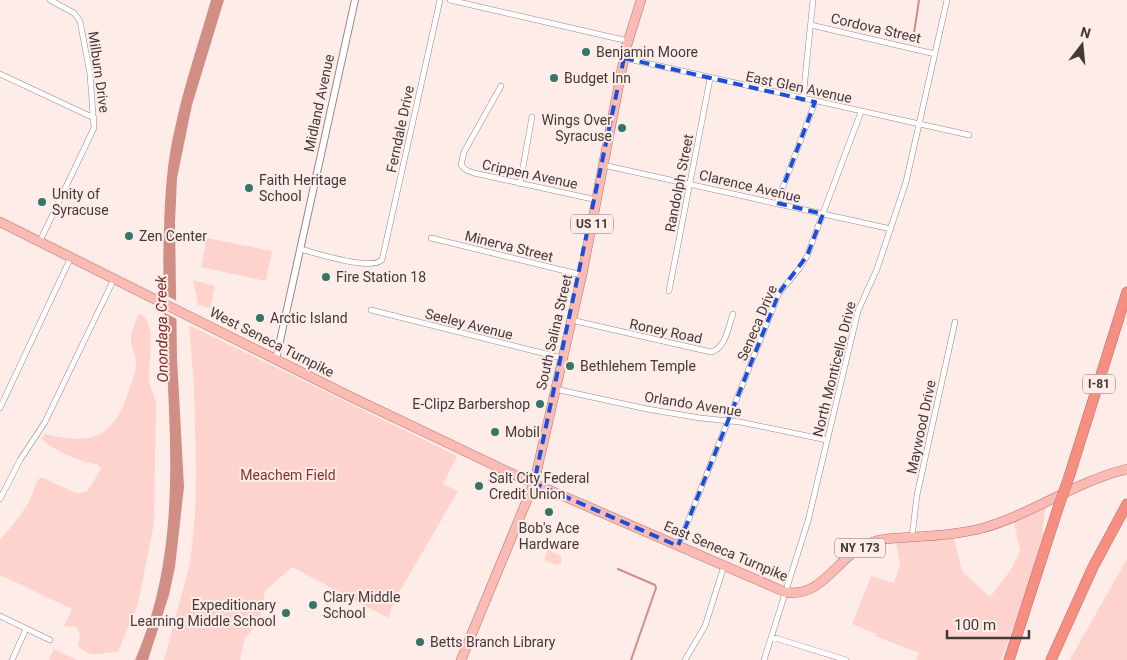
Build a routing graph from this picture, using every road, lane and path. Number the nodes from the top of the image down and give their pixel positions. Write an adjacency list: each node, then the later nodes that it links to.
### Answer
1 (50, 0): 19 (street, Milburn Drive)
2 (355, 0): 32 (street, Midland Avenue)
3 (440, 0): 32 (street, Ferndale Drive)
4 (450, 0): 9 (street)
5 (641, 0): 9 (main road, South Salina Street / US 11)
6 (814, 0): 8 (street)
7 (946, 0): 10 (street, North Monticello Drive)
8 (811, 25): 10 (street, Cordova Street); 15 (street)
9 (628, 41): 11 (main road, South Salina Street / US 11)
10 (935, 54): 20 (street, North Monticello Drive)
11 (624, 58): 13 (street, East Glen Avenue); 22 (main road, South Salina Street / US 11)
12 (0, 74): 19 (street)
13 (710, 78): 15 (street, East Glen Avenue); 24 (street, Randolph Street)
14 (502, 86): 23 (street, Crippen Avenue)
15 (803, 99): 16 (street, East Glen Avenue)
16 (816, 102): 17 (street, East Glen Avenue); 26 (street)
17 (861, 112): 20 (street, East Glen Avenue); 27 (street, Seneca Drive)
18 (532, 117): 23 (street)
19 (94, 118): 31 (street, Milburn Drive)
20 (919, 125): 21 (street, East Glen Avenue); 29 (street, North Monticello Drive)
21 (969, 135)
22 (604, 165): 24 (street, Clarence Avenue); 25 (main road, South Salina Street / US 11)
23 (520, 184): 25 (street, Crippen Avenue)
24 (691, 184): 26 (street, Clarence Avenue); 37 (street, Randolph Street)
25 (597, 200): 34 (main road, South Salina Street / US 11)
26 (777, 203): 27 (street, Clarence Avenue)
27 (823, 214): 29 (street, Clarence Avenue); 48 (street, Seneca Drive)
28 (0, 222): 31 (main road, West Seneca Turnpike / NY 173)
29 (891, 229): 49 (street, North Monticello Drive)
30 (431, 238): 34 (street, Minerva Street)
31 (40, 241): 33 (main road, West Seneca Turnpike / NY 173)
32 (300, 249): 45 (street, Midland Avenue)
33 (71, 256): 35 (main road, West Seneca Turnpike / NY 173); 47 (street)
34 (582, 275): 42 (main road, South Salina Street / US 11)
35 (114, 279): 45 (main road, West Seneca Turnpike / NY 173); 52 (street)
36 (1127, 281): 41 (highway)
37 (669, 291)
38 (1127, 292): 41 (highway, I-81)
39 (371, 310): 44 (street, Seeley Avenue)
40 (733, 314): 42 (street, Roney Road)
41 (1119, 317): 67 (highway, I-81, bridge)
42 (571, 320): 44 (main road, South Salina Street / US 11)
43 (956, 322): 54 (street, Maywood Drive)
44 (562, 358): 46 (main road, South Salina Street / US 11)
45 (276, 359): 51 (main road, West Seneca Turnpike / NY 173)
46 (555, 389): 48 (street, Orlando Avenue); 51 (main road, South Salina Street / US 11)
47 (0, 408)
48 (729, 421): 49 (street, Orlando Avenue); 55 (street, Seneca Drive)
49 (827, 440): 57 (street, North Monticello Drive)
50 (1127, 469): 54 (main road, East Seneca Turnpike / NY 173)
51 (534, 483): 55 (main road, East Seneca Turnpike / NY 173); 63 (main road, South Salina Street / US 11)
52 (0, 499)
53 (1127, 504): 68 (highway)
54 (912, 537): 57 (main road, East Seneca Turnpike / NY 173)
55 (678, 546): 56 (main road, East Seneca Turnpike / NY 173)
56 (724, 566): 57 (main road, East Seneca Turnpike / NY 173); 64 (street)
57 (785, 592): 60 (street, North Monticello Drive)
58 (0, 616): 59 (street)
59 (26, 629): 61 (street); 62 (street)
60 (772, 637): 65 (street, North Monticello Drive); 66 (street)
61 (50, 640)
62 (12, 660)
63 (461, 660)
64 (685, 660)
65 (764, 660)
66 (846, 660)
67 (1008, 660)
68 (1051, 660)

